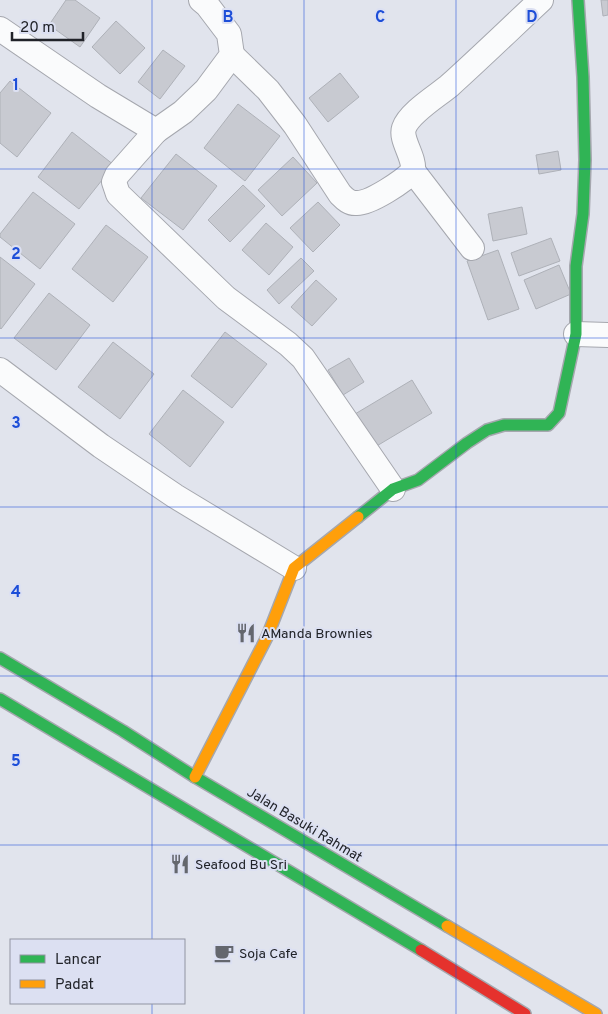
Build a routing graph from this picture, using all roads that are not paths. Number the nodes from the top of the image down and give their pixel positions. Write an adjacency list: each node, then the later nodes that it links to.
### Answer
1 (201, 0): 5 (street)
2 (541, 0): 7 (street)
3 (578, 0): 9 (main road)
4 (0, 29): 6 (street)
5 (232, 55): 6 (street); 7 (street)
6 (156, 131): 12 (street)
7 (413, 172): 8 (street)
8 (472, 248)
9 (576, 334): 10 (street); 12 (main road)
10 (608, 335)
11 (0, 370): 13 (street)
12 (393, 489): 13 (main road)
13 (294, 568): 16 (main road)
14 (0, 658): 16 (main road, Jalan Basuki Rahmat)
15 (0, 699): 17 (main road)
16 (195, 776): 18 (main road, Jalan Basuki Rahmat)
17 (525, 1014)
18 (596, 1014)

